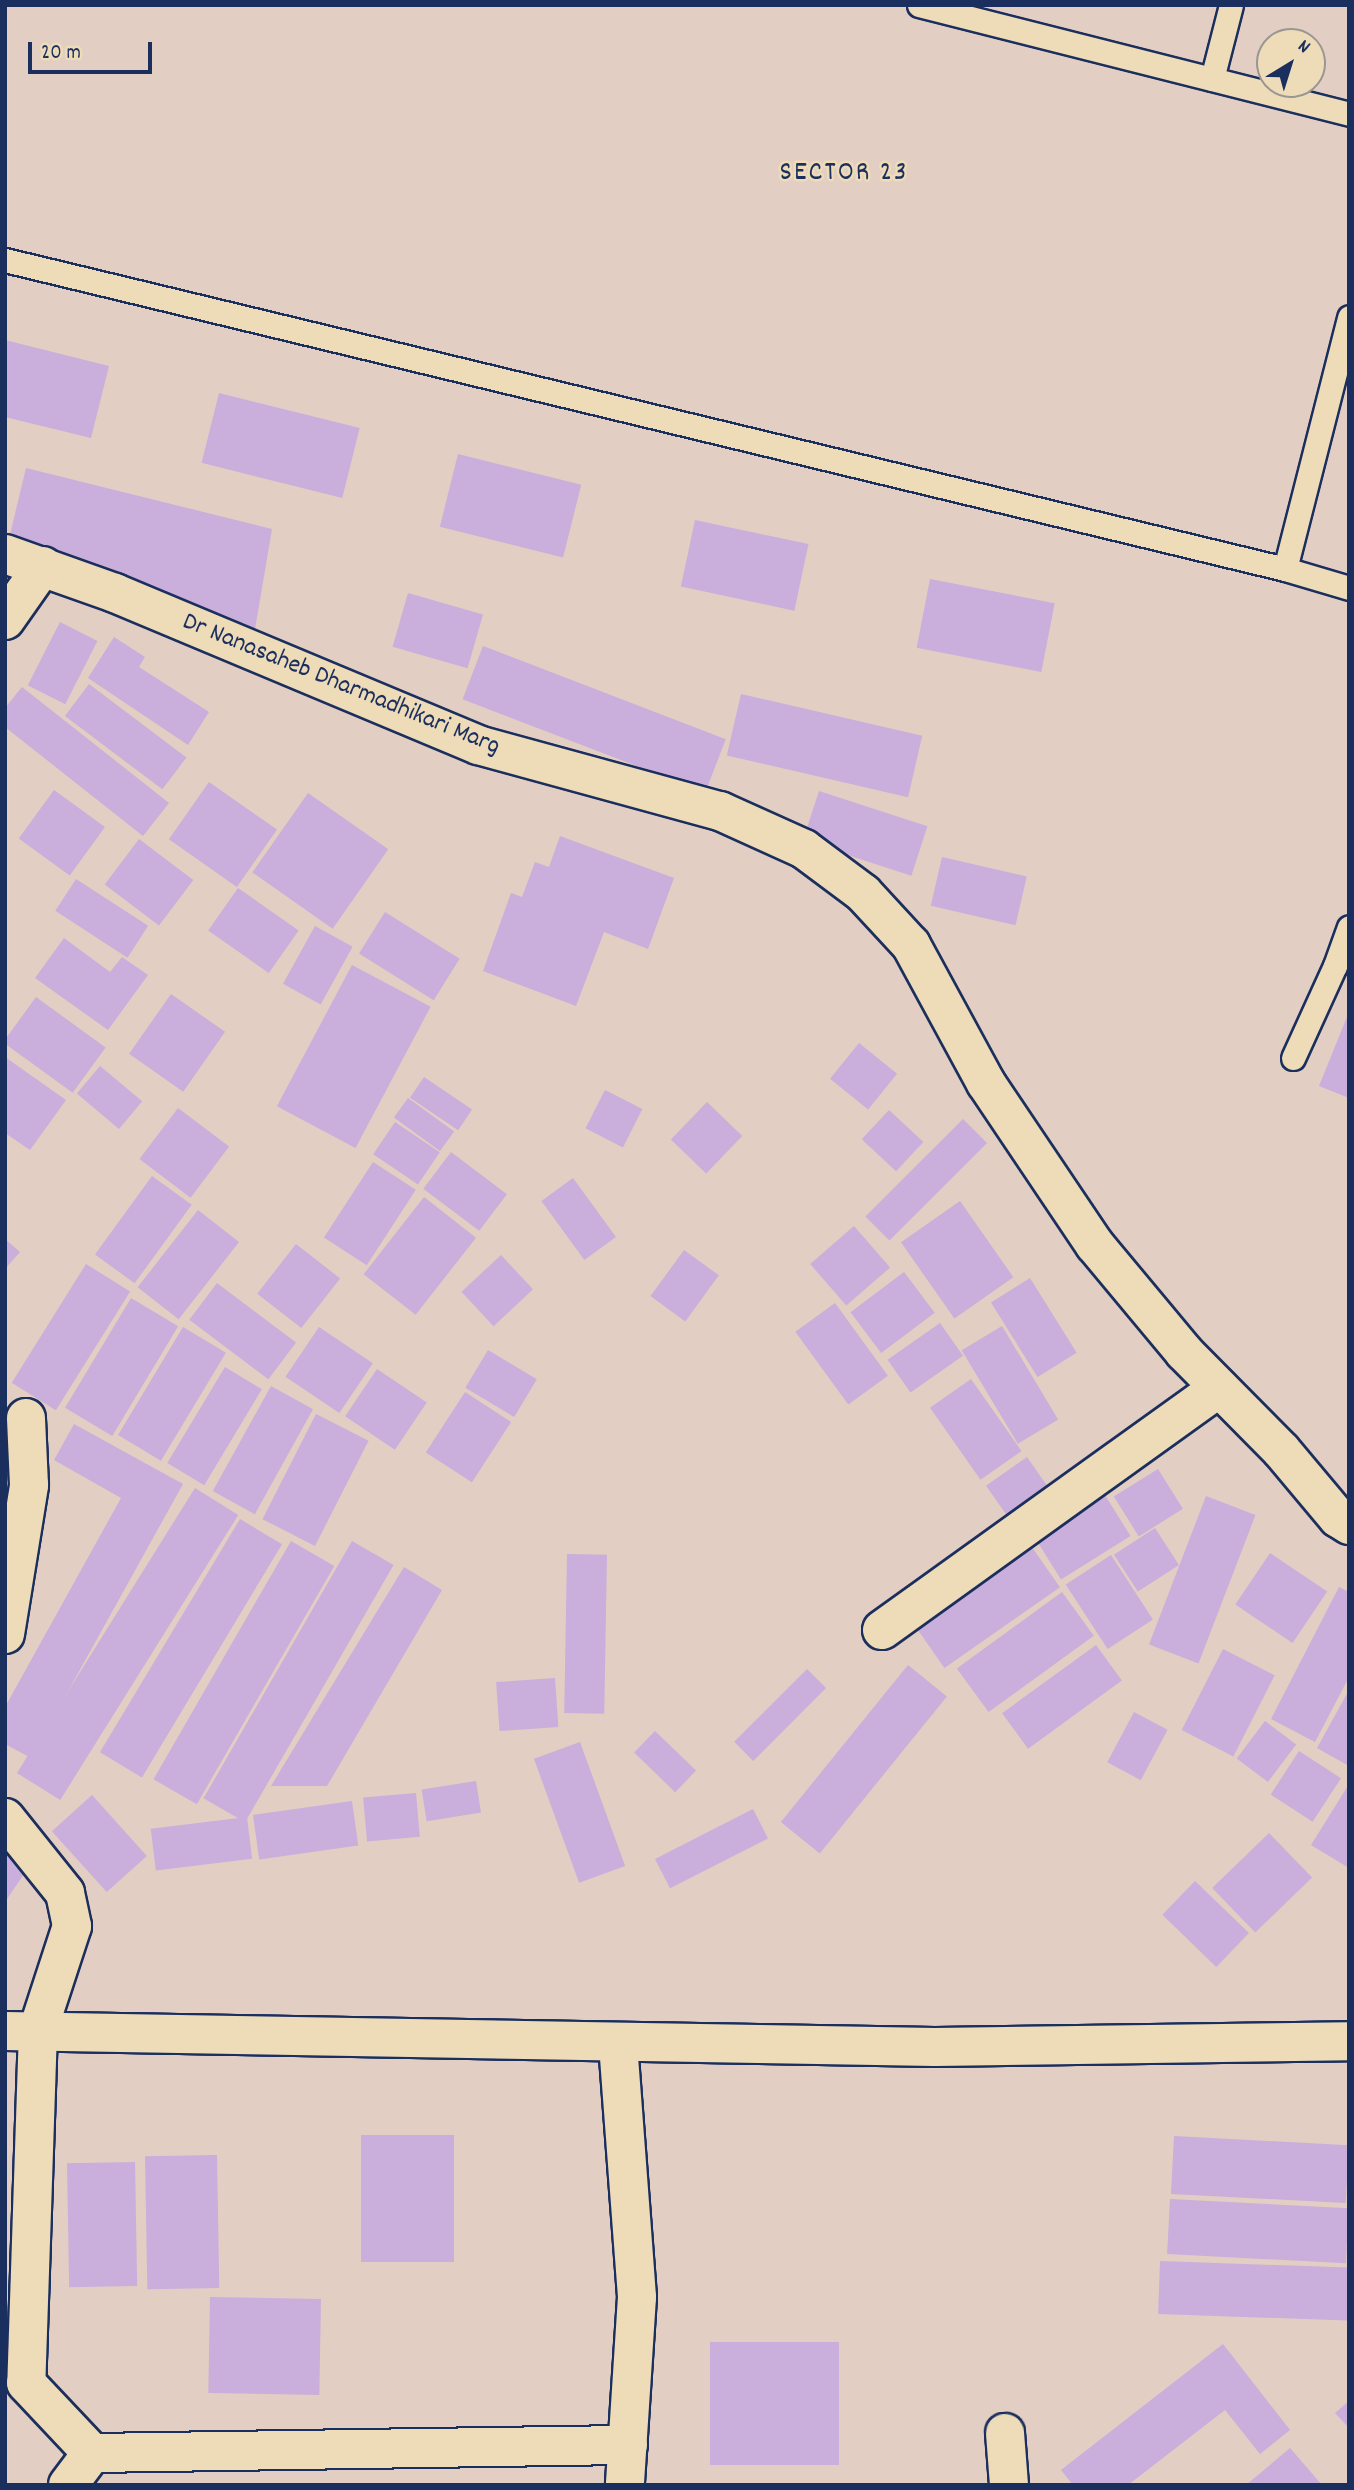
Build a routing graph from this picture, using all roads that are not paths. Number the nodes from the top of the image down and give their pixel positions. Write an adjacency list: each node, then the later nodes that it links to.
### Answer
1 (919, 5): 3 (lane)
2 (1231, 5): 3 (lane)
3 (1212, 79): 4 (lane)
4 (1349, 114)
5 (5, 260): 9 (lane)
6 (1349, 317): 9 (lane)
7 (5, 554): 8 (street, Dr Nanasaheb Dharmadhikari Marg)
8 (43, 566): 11 (street); 14 (street, Dr Nanasaheb Dharmadhikari Marg)
9 (1285, 569): 10 (lane)
10 (1349, 588)
11 (5, 620)
12 (1349, 927): 13 (lane)
13 (1293, 1058)
14 (1219, 1388): 16 (street, Dr Nanasaheb Dharmadhikari Marg); 17 (street)
15 (26, 1418): 18 (street)
16 (1349, 1525)
17 (882, 1630)
18 (5, 1634)
19 (5, 1818): 20 (street)
20 (22, 2030): 22 (street); 25 (street)
21 (1349, 2041): 22 (street)
22 (618, 2044): 24 (street)
23 (1005, 2433): 28 (street)
24 (628, 2445): 25 (street); 27 (street)
25 (92, 2452): 26 (street)
26 (68, 2485)
27 (625, 2485)
28 (1009, 2485)

